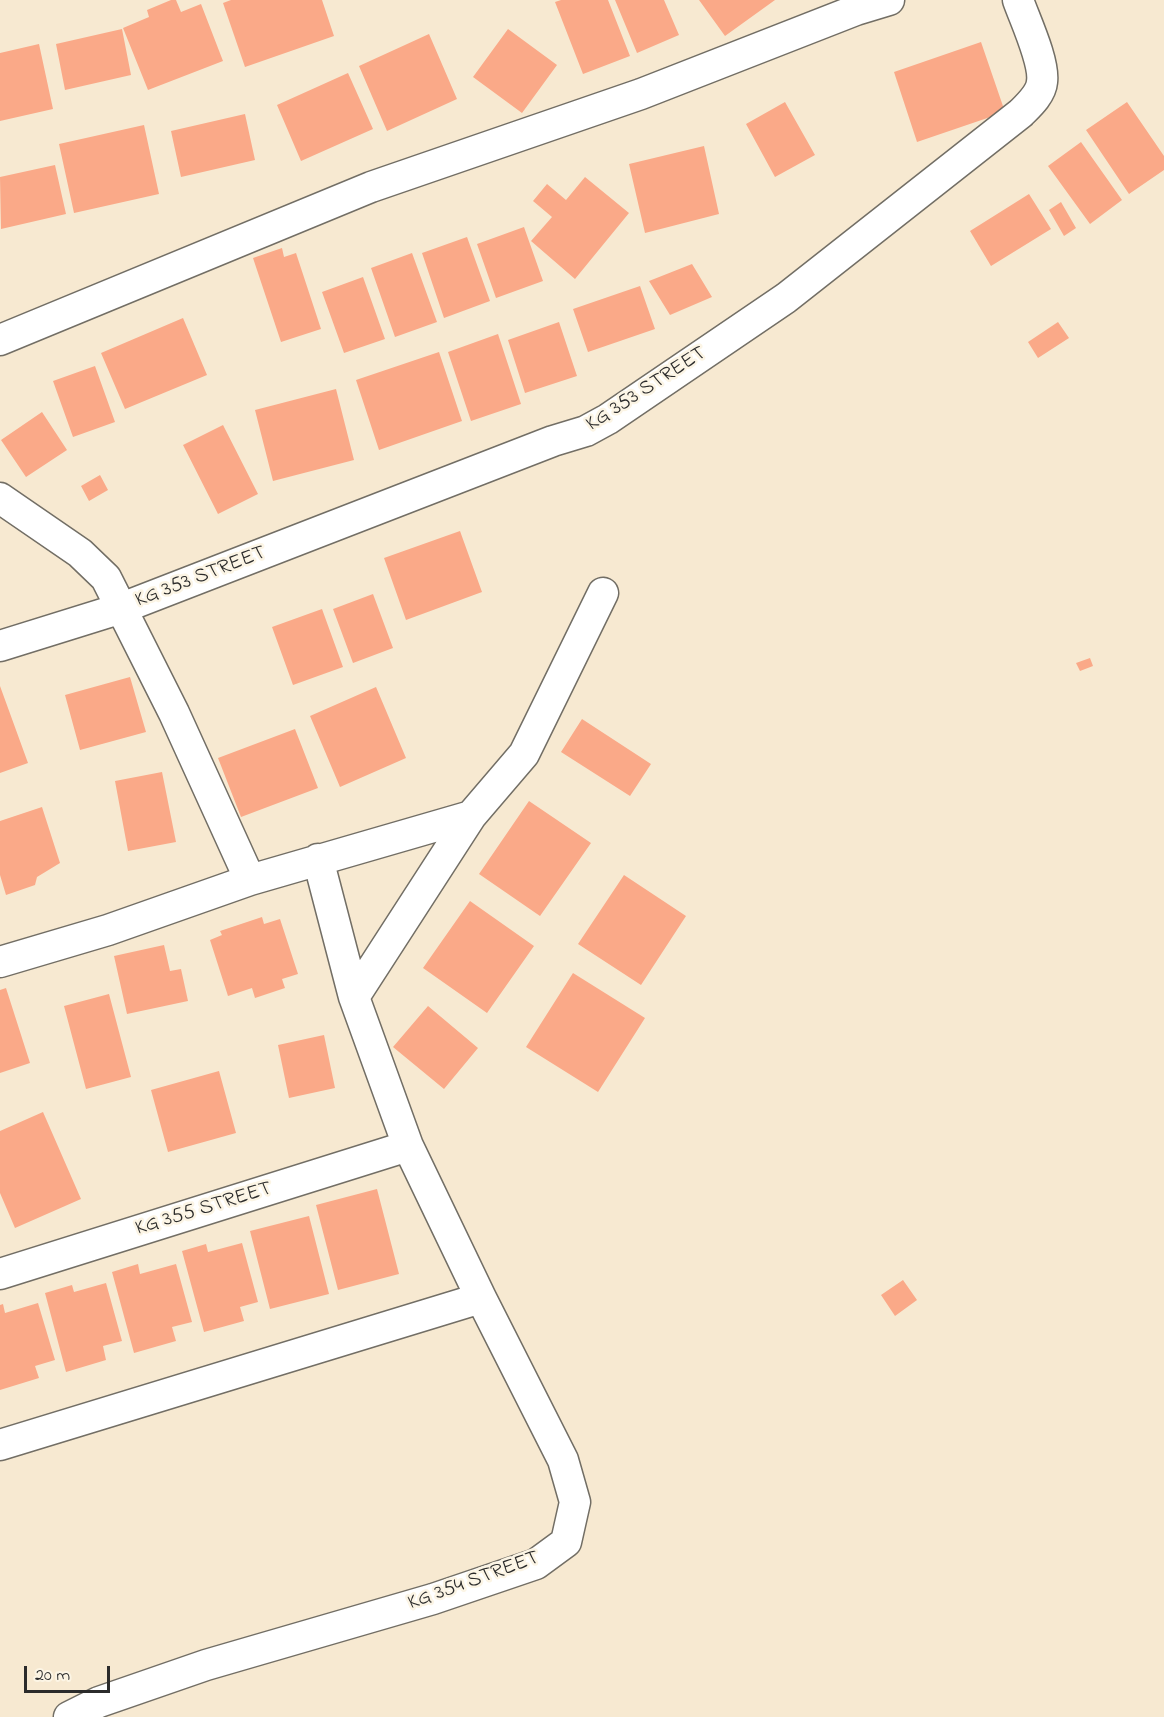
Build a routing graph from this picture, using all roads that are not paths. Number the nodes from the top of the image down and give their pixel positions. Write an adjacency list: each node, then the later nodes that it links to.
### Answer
1 (889, 0): 3 (street)
2 (1018, 0): 7 (street, KG 353 STREET)
3 (854, 5): 4 (street)
4 (0, 340)
5 (0, 498): 7 (street)
6 (603, 593): 9 (street)
7 (122, 608): 8 (street, KG 353 STREET); 11 (street)
8 (0, 646)
9 (471, 816): 10 (street); 13 (street)
10 (318, 859): 11 (street); 13 (street, KG 354 STREET)
11 (250, 880): 12 (street)
12 (0, 962)
13 (354, 997): 14 (street, KG 354 STREET)
14 (408, 1146): 15 (street, KG 355 STREET); 16 (street, KG 354 STREET)
15 (0, 1274)
16 (481, 1298): 17 (street); 18 (street, KG 354 STREET)
17 (0, 1445)
18 (69, 1717)

